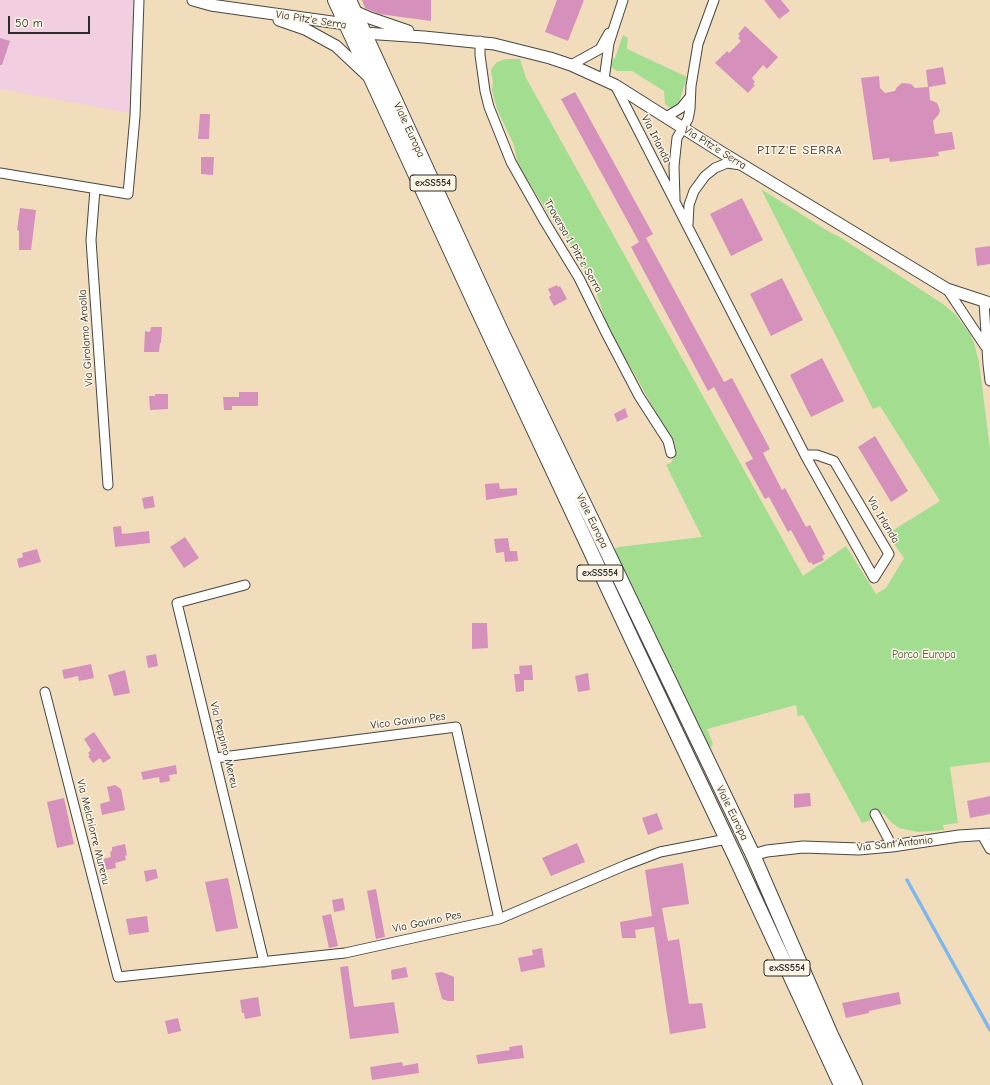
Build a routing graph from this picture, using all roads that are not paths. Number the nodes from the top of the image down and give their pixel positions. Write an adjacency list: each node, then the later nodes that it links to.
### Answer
1 (139, 0): 22 (street)
2 (193, 0): 7 (street, Via Pitz'e Serra)
3 (335, 0): 8 (main road, Viale Europa / exSS554)
4 (623, 0): 9 (street)
5 (714, 0): 17 (street, Via Irlanda)
6 (351, 5): 10 (main road, Viale Europa / exSS554); 11 (street, Via Pitz'e Serra)
7 (246, 10): 8 (street, Via Pitz'e Serra); 14 (street, Via Pitz'e Serra)
8 (346, 24): 10 (street, Via Pitz'e Serra); 14 (main road, Viale Europa / exSS554)
9 (613, 27): 13 (street); 15 (street)
10 (364, 33): 11 (street, Via Pitz'e Serra); 40 (main road, Viale Europa / exSS554)
11 (424, 36): 12 (street, Via Pitz'e Serra)
12 (480, 41): 13 (street, Via Pitz'e Serra); 29 (street, Traversa 1 Pitz'e Serra)
13 (571, 65): 15 (street, Via Pitz'e Serra)
14 (371, 78): 37 (main road, Viale Europa / exSS554)
15 (604, 80): 16 (street, Via Pitz'e Serra)
16 (615, 85): 18 (street, Via Pitz'e Serra); 23 (street, Via Irlanda)
17 (690, 97): 18 (street); 19 (street, Via Irlanda)
18 (666, 117): 19 (street, Via Pitz'e Serra)
19 (683, 128): 20 (street, Via Pitz'e Serra); 23 (street, Via Irlanda)
20 (743, 165): 24 (street, Via Irlanda); 25 (street, Via Pitz'e Serra)
21 (0, 173): 22 (street)
22 (96, 189): 31 (street, Via Girolamo Araolla)
23 (676, 203): 24 (street, Via Irlanda)
24 (688, 228): 30 (street, Via Irlanda)
25 (947, 289): 26 (street, Via Pitz'e Serra); 27 (street)
26 (987, 302): 27 (street)
27 (988, 345): 28 (street)
28 (990, 381)
29 (671, 454)
30 (805, 455): 30 (street, Via Irlanda)
31 (108, 485)
32 (245, 585): 34 (street, Via Peppino Mereu)
33 (45, 692): 43 (street, Via Melchiorre Murenu)
34 (215, 758): 41 (street, Vico Gavino Pes); 42 (street, Via Peppino Mereu)
35 (875, 814): 38 (street)
36 (986, 834): 38 (street, Via Sant'Antonio); 39 (street)
37 (727, 839): 41 (street, Via Gavino Pes); 44 (main road, Viale Europa / exSS554)
38 (892, 846): 40 (street, Via Sant'Antonio)
39 (990, 849)
40 (753, 855): 45 (main road, Viale Europa / exSS554)
41 (499, 919): 42 (street, Via Gavino Pes)
42 (264, 962): 43 (street, Via Gavino Pes)
43 (118, 978)
44 (841, 1085)
45 (855, 1085)

